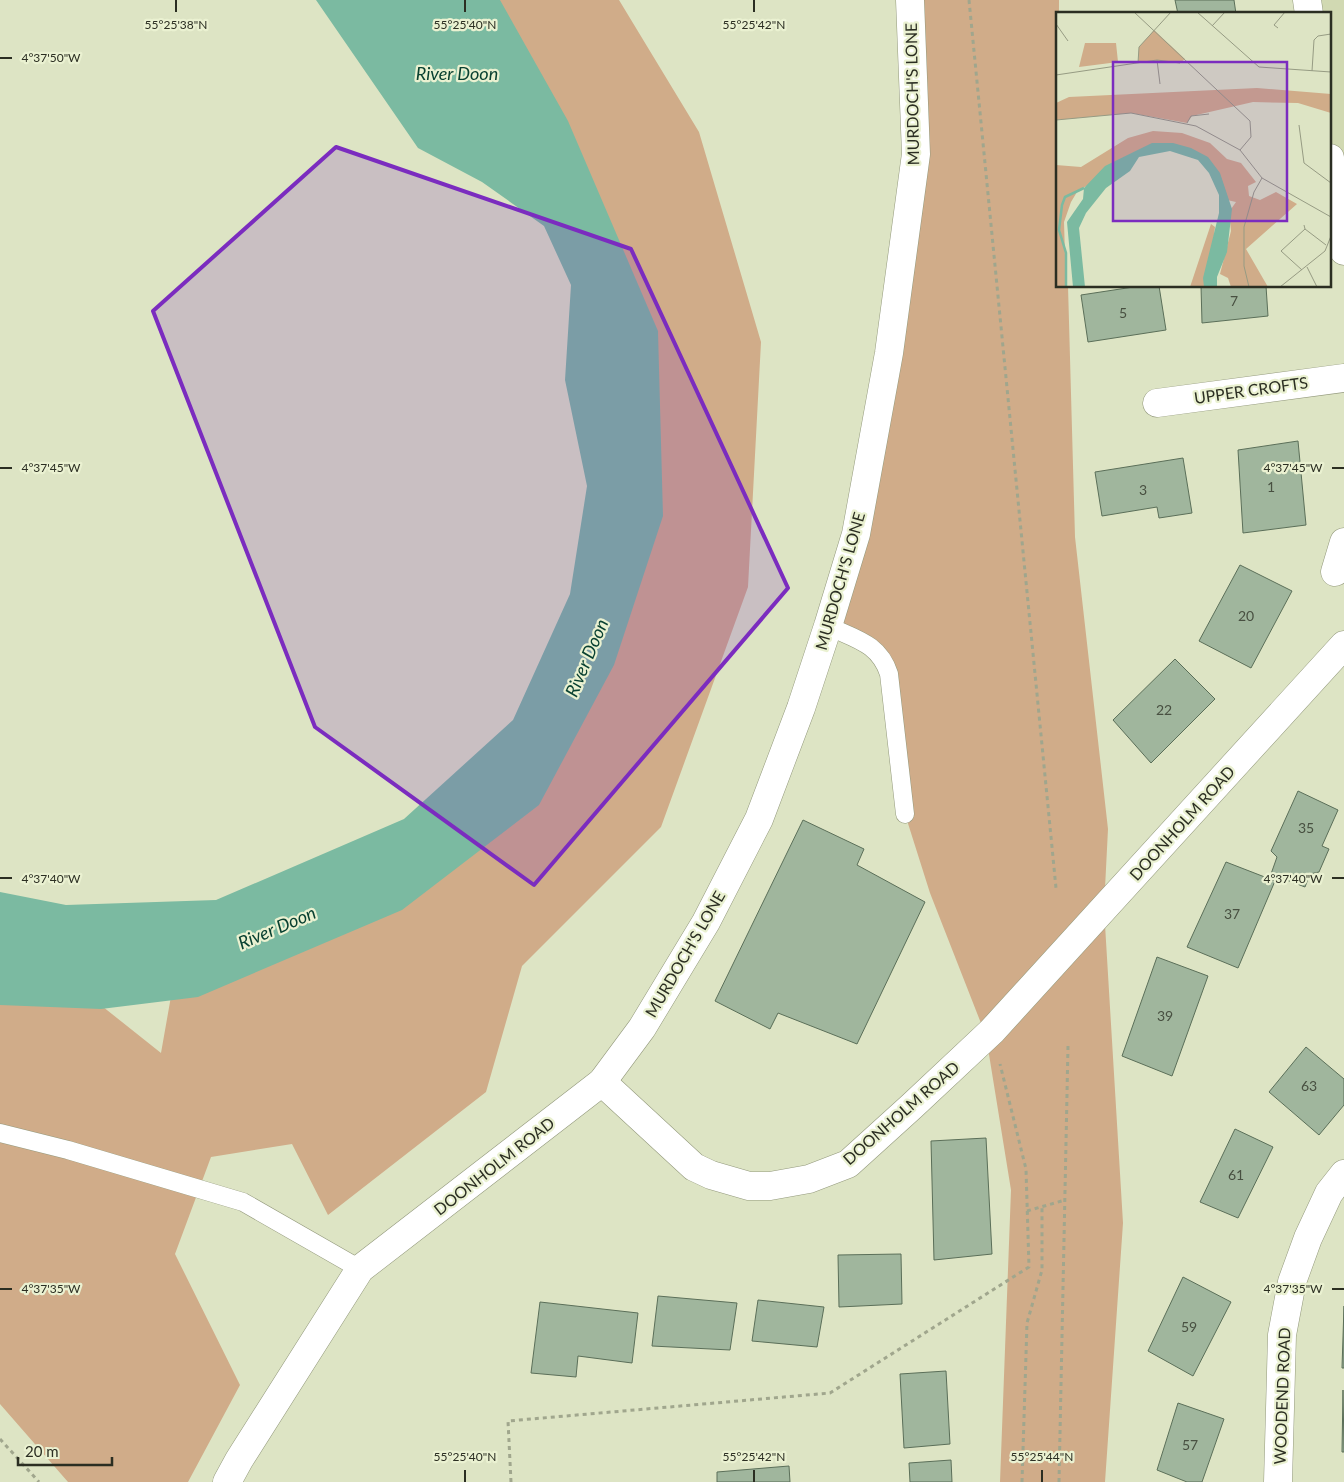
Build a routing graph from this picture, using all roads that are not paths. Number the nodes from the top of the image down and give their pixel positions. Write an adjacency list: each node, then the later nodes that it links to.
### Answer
1 (910, 0): 9 (street, MURDOCH'S LONE)
2 (1332, 169): 3 (street)
3 (1341, 216): 4 (street)
4 (1344, 251)
5 (1344, 378): 6 (street, UPPER CROFTS)
6 (1157, 403)
7 (1344, 542): 8 (street)
8 (1336, 572)
9 (828, 626): 11 (lane); 12 (street, MURDOCH'S LONE)
10 (1344, 645): 12 (street, DOONHOLM ROAD)
11 (905, 814)
12 (602, 1082): 15 (street, DOONHOLM ROAD)
13 (0, 1132): 15 (lane)
14 (1344, 1174): 17 (street, WOODEND ROAD)
15 (360, 1269): 16 (street, DOONHOLM ROAD)
16 (227, 1482)
17 (1278, 1482)

